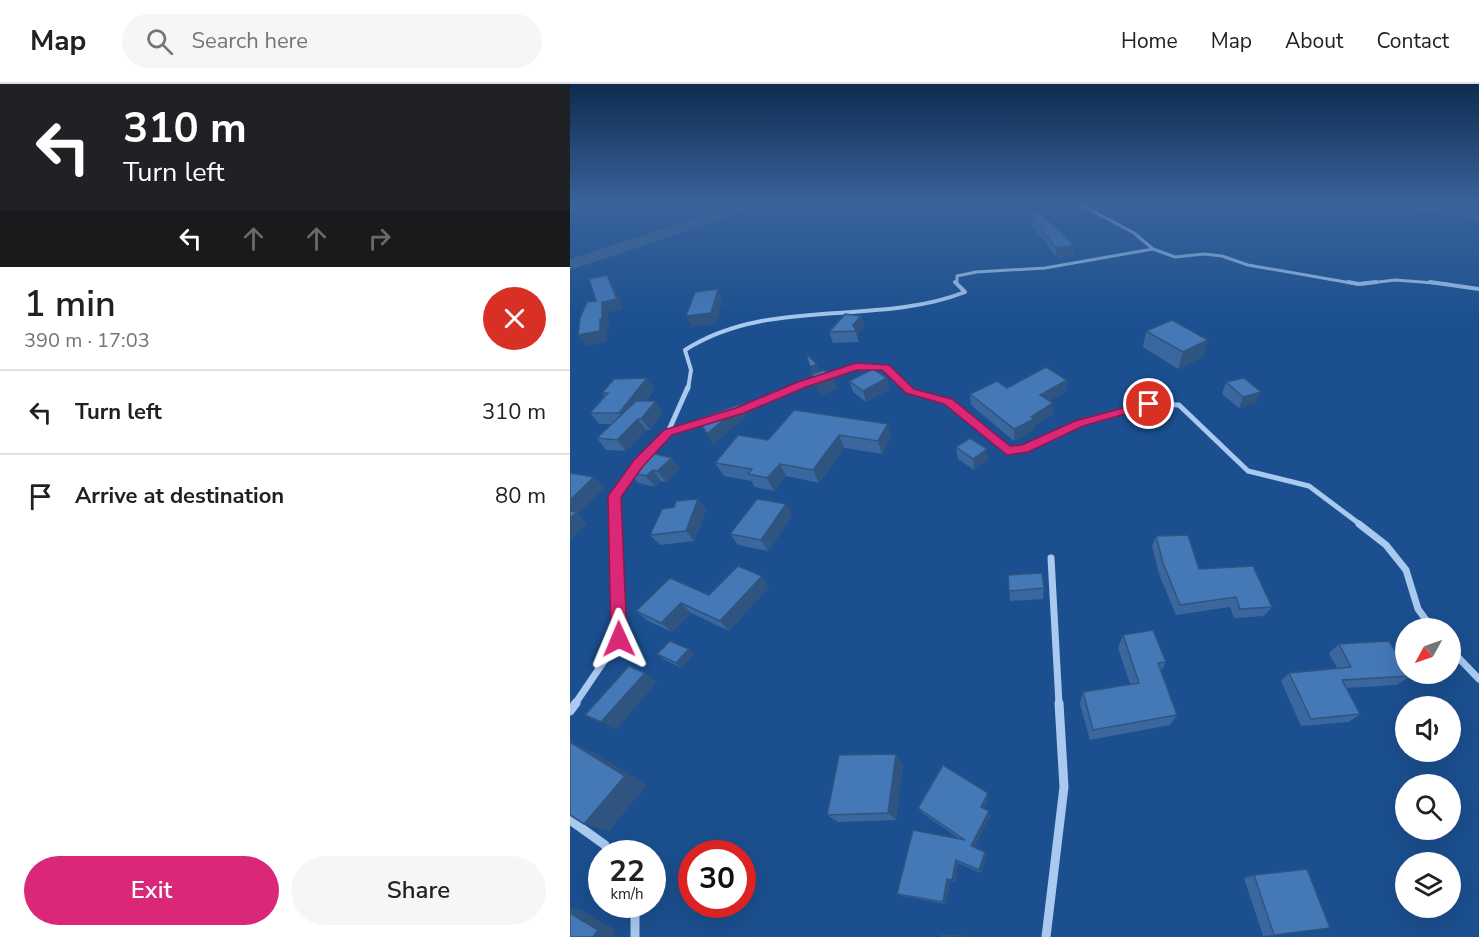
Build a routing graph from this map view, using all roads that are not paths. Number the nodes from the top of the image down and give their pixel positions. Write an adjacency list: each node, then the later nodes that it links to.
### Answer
1 (1146, 243): 2 (street)
2 (1153, 249): 3 (street); 6 (street)
3 (1479, 290)
4 (730, 414): 8 (street)
5 (719, 417): 6 (street)
6 (668, 432): 11 (street)
7 (1051, 558): 16 (street)
8 (1425, 618)
9 (1461, 660): 10 (street)
10 (1479, 679)
11 (570, 711)
12 (570, 820): 13 (street)
13 (598, 840)
14 (635, 918): 15 (street)
15 (635, 937)
16 (1046, 937)

